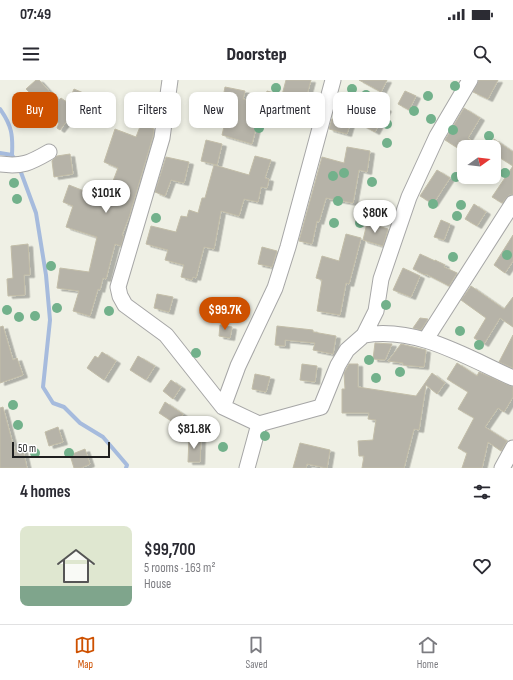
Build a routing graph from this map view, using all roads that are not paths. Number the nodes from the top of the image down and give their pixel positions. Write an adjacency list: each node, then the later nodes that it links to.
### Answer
1 (170, 80): 10 (street)
2 (332, 80): 10 (street)
3 (470, 80): 7 (street)
4 (49, 152): 5 (street)
5 (0, 164)
6 (513, 203): 8 (street)
7 (364, 335): 8 (street); 11 (street)
8 (426, 339): 9 (street)
9 (513, 378)
10 (223, 407): 11 (street)
11 (259, 424): 13 (street)
12 (513, 448): 14 (street)
13 (247, 468)
14 (502, 468)

